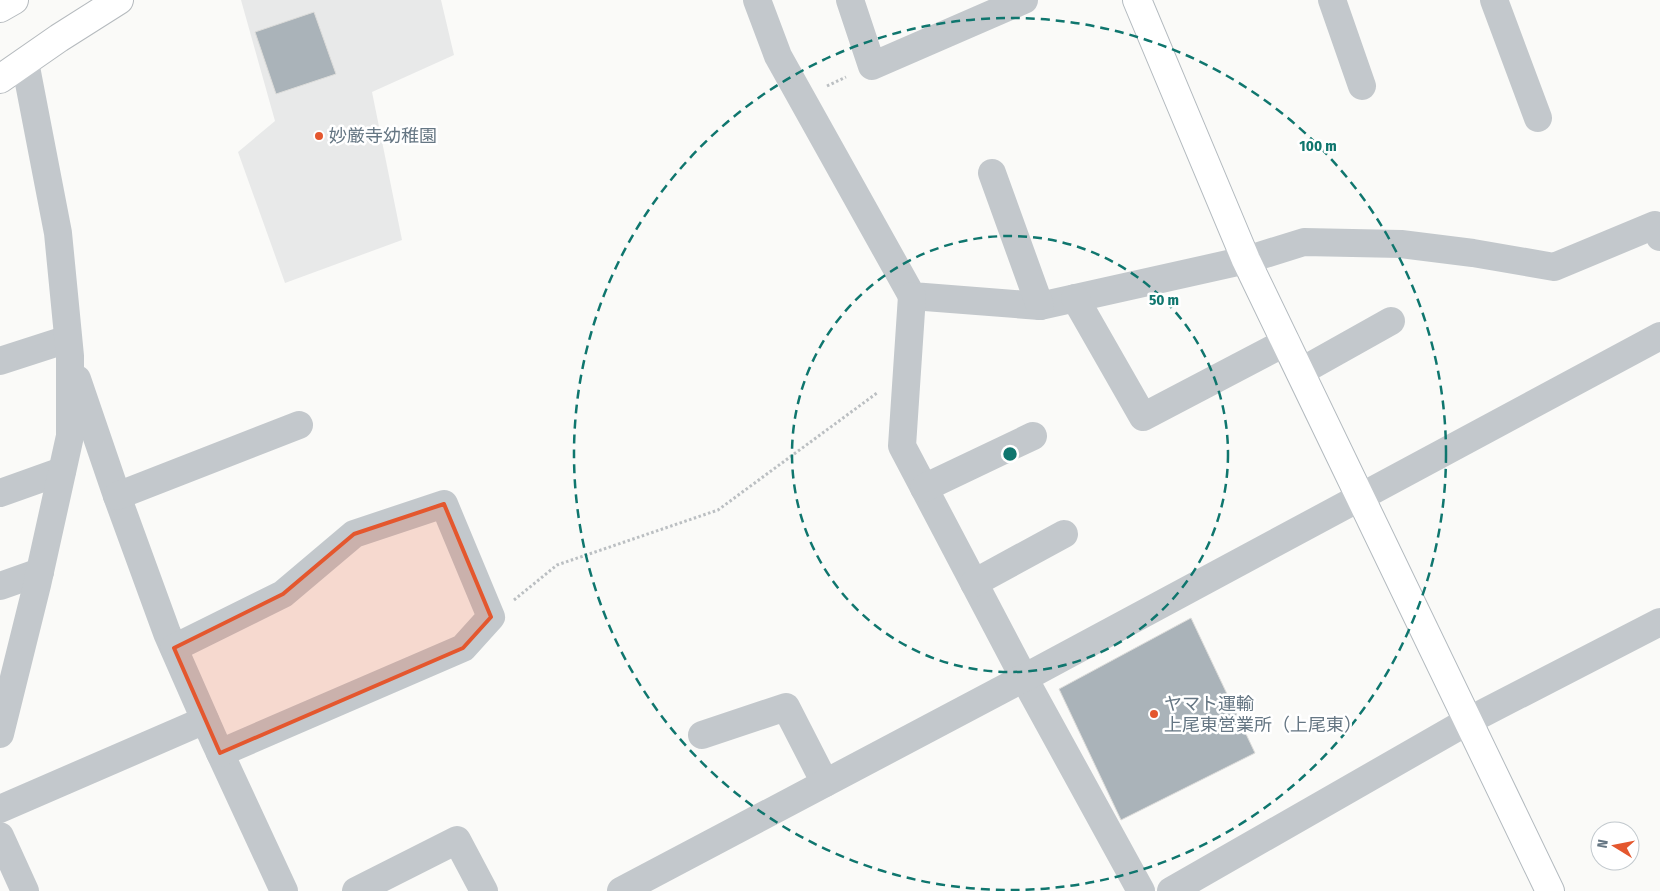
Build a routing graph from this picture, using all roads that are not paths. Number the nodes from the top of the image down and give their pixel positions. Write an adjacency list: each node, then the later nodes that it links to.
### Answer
1 (14, 0): 9 (street)
2 (119, 0): 10 (street)
3 (757, 0): 17 (street)
4 (850, 0): 5 (street)
5 (1024, 0)
6 (1137, 0): 16 (street)
7 (1332, 0): 12 (street)
8 (1494, 0): 13 (street)
9 (0, 8)
10 (24, 62): 11 (street); 23 (street)
11 (0, 79)
12 (1362, 86)
13 (1538, 118)
14 (992, 173): 19 (street)
15 (1660, 237): 16 (street)
16 (1246, 260): 18 (street); 22 (street)
17 (912, 296): 19 (street); 29 (street)
18 (1075, 298): 19 (street); 22 (street)
19 (1040, 306)
20 (1391, 321): 25 (street)
21 (1660, 336): 32 (street)
22 (1286, 342): 25 (street)
23 (69, 347): 24 (street); 28 (street); 31 (street)
24 (0, 361)
25 (1300, 372): 32 (street)
26 (299, 425): 31 (street)
27 (1033, 436): 29 (street)
28 (62, 471): 30 (street); 34 (street)
29 (924, 488): 35 (street)
30 (0, 493)
31 (117, 496): 38 (street)
32 (1361, 498): 40 (street); 42 (street)
33 (1064, 534): 35 (street)
34 (40, 572): 36 (street); 39 (street)
35 (974, 584): 40 (street)
36 (0, 586)
37 (1660, 622): 42 (street)
38 (174, 648): 41 (street); 45 (street)
39 (10, 661): 43 (street)
40 (1024, 678): 46 (street); 54 (street)
41 (205, 720): 45 (street); 47 (street)
42 (1468, 721): 55 (street); 56 (street)
43 (0, 734)
44 (702, 735): 46 (street)
45 (220, 753): 49 (street)
46 (825, 783): 53 (street)
47 (0, 809)
48 (0, 836): 50 (street)
49 (282, 890)
50 (25, 891)
51 (356, 891): 52 (street)
52 (484, 891)
53 (621, 891)
54 (1141, 891)
55 (1171, 891)
56 (1550, 891)

